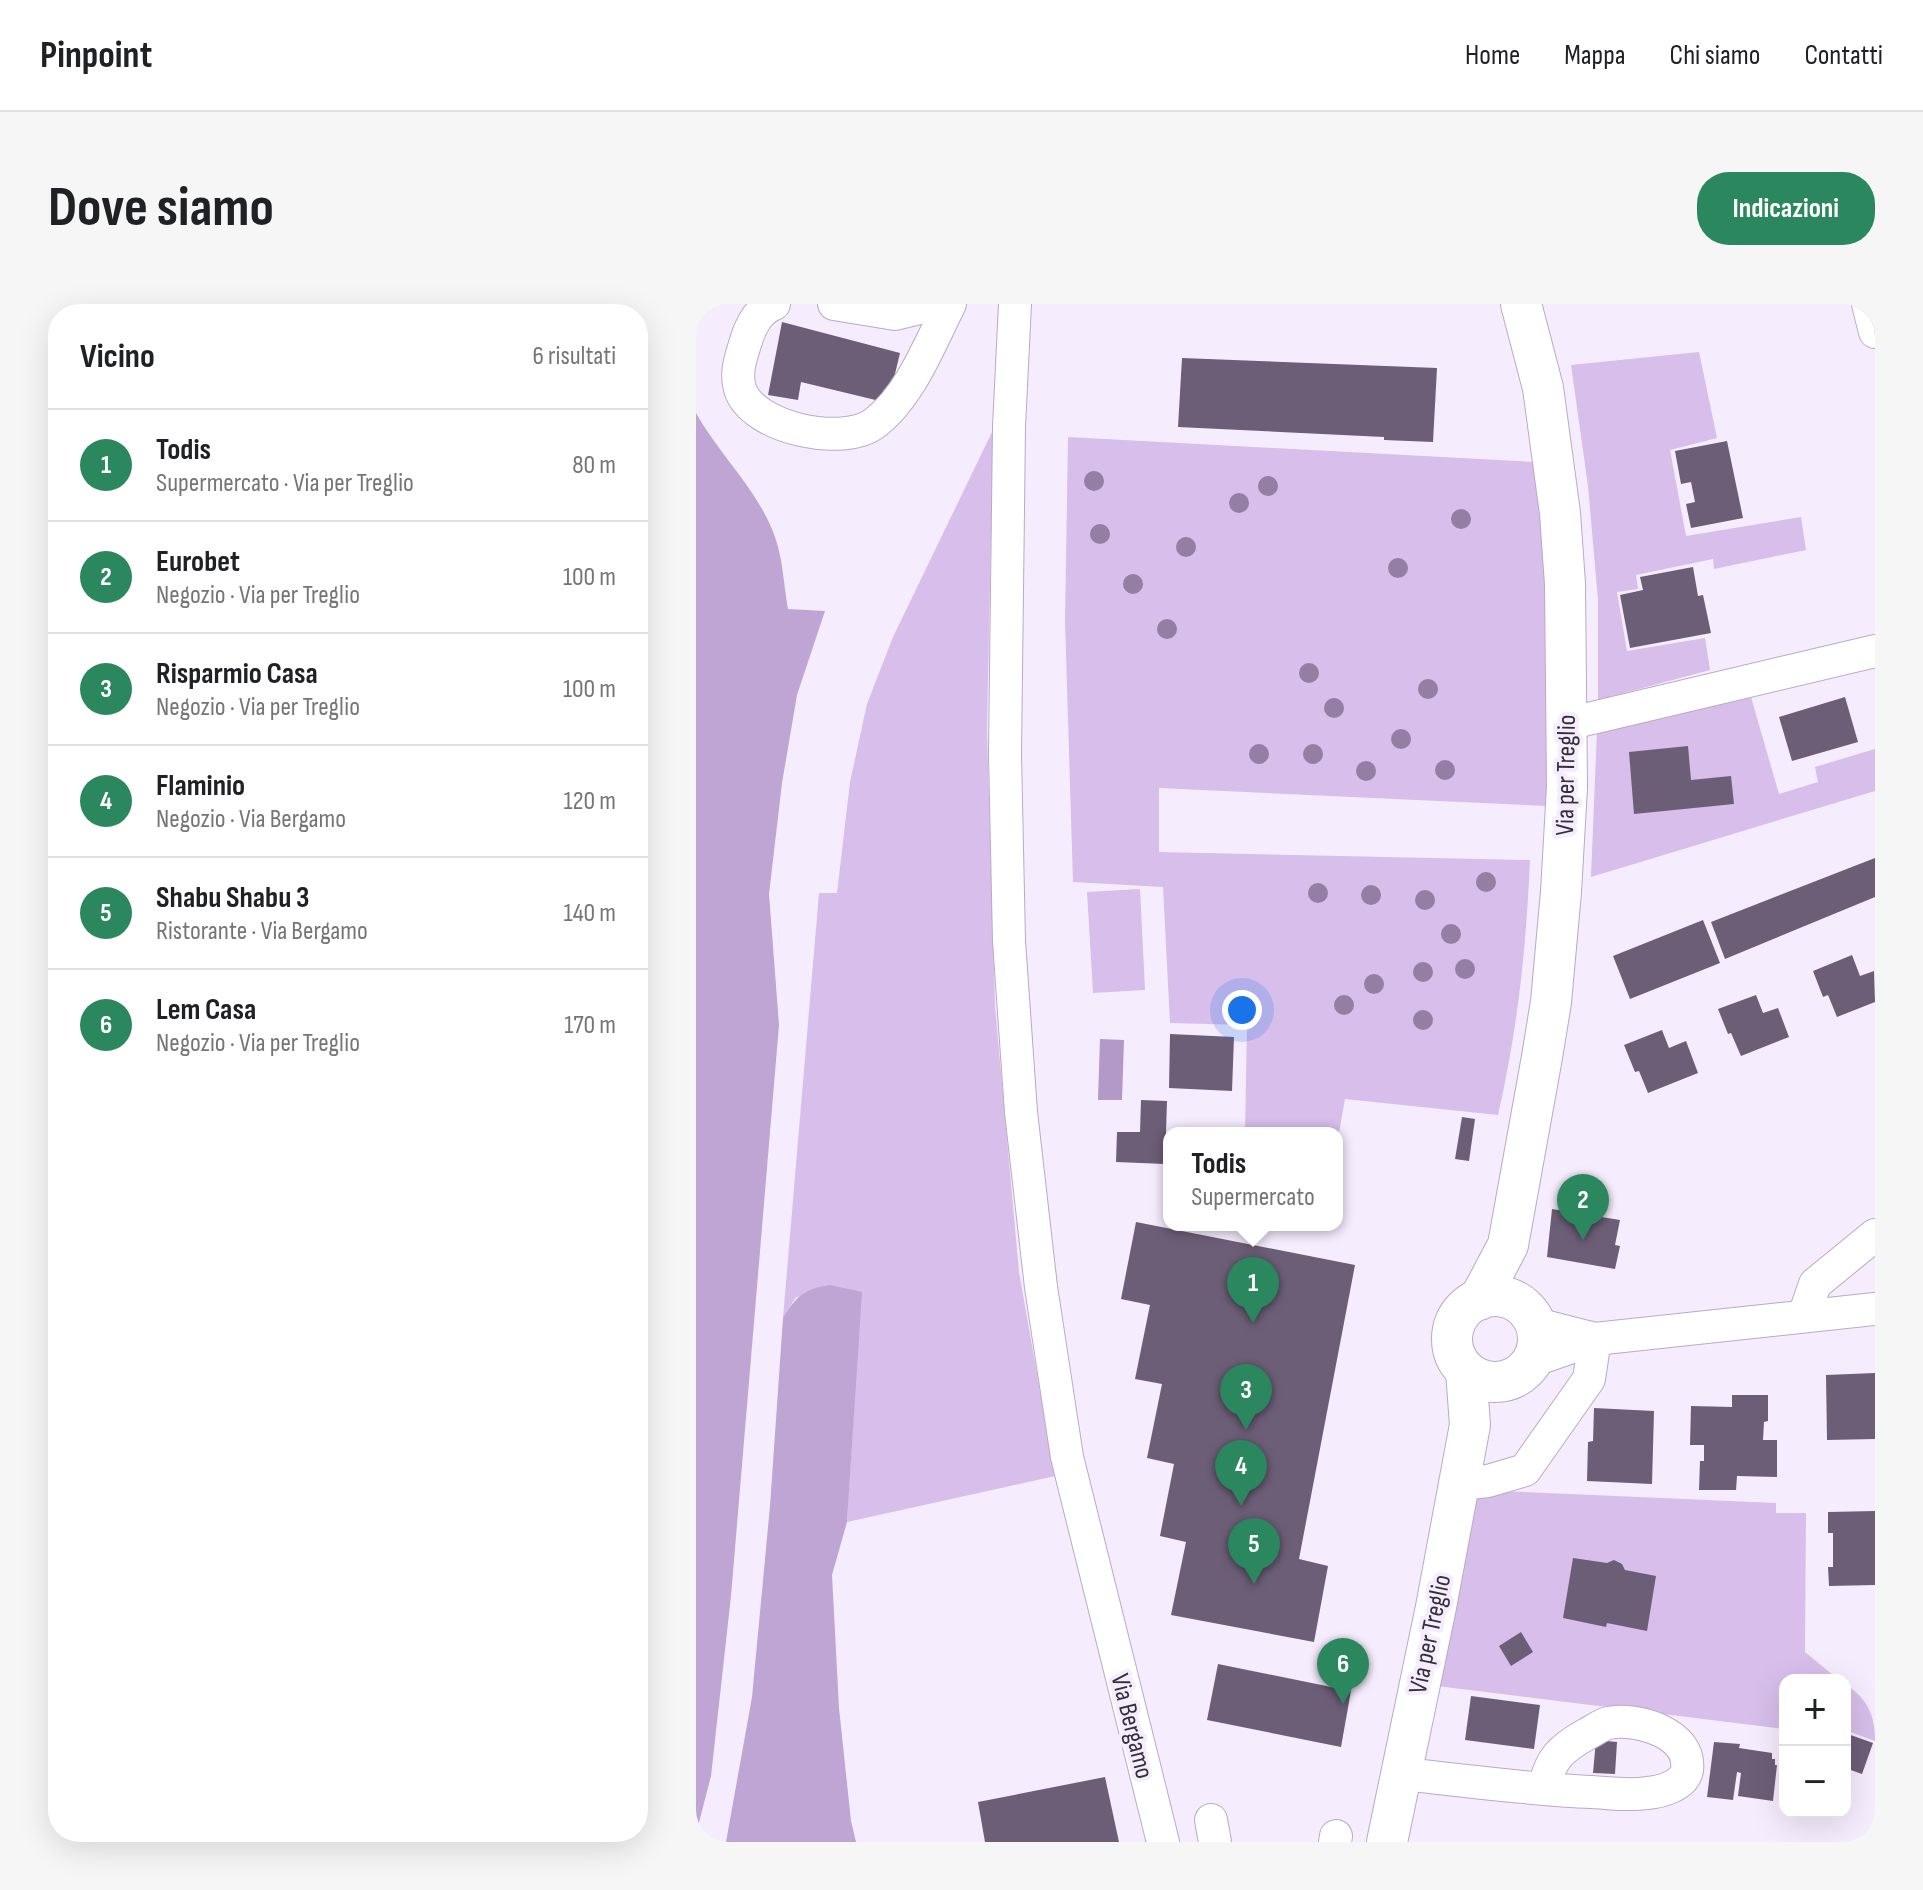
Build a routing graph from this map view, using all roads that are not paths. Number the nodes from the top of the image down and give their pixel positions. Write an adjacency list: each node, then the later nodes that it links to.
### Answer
1 (774, 304): 4 (street)
2 (834, 304): 3 (street)
3 (936, 304)
4 (950, 304)
5 (1015, 304): 23 (street, Via Bergamo)
6 (1521, 304): 10 (main road, Via per Treglio)
7 (1868, 304): 8 (street)
8 (1875, 332)
9 (1875, 651): 10 (street)
10 (1567, 724): 12 (main road, Via per Treglio)
11 (1875, 1235): 15 (street)
12 (1508, 1245): 13 (main road, Via per Treglio); 17 (main road, Via per Treglio)
13 (1479, 1300): 17 (main road); 18 (main road)
14 (1875, 1309): 15 (street)
15 (1804, 1316): 16 (street)
16 (1595, 1339): 17 (street); 20 (street)
17 (1523, 1342): 18 (main road); 19 (main road, Via per Treglio)
18 (1466, 1371): 19 (main road, Via per Treglio)
19 (1470, 1425): 20 (main road, Via per Treglio)
20 (1459, 1484): 21 (main road, Via per Treglio)
21 (1400, 1773): 22 (street); 24 (main road, Via per Treglio)
22 (1544, 1789)
23 (1163, 1842)
24 (1387, 1842)

